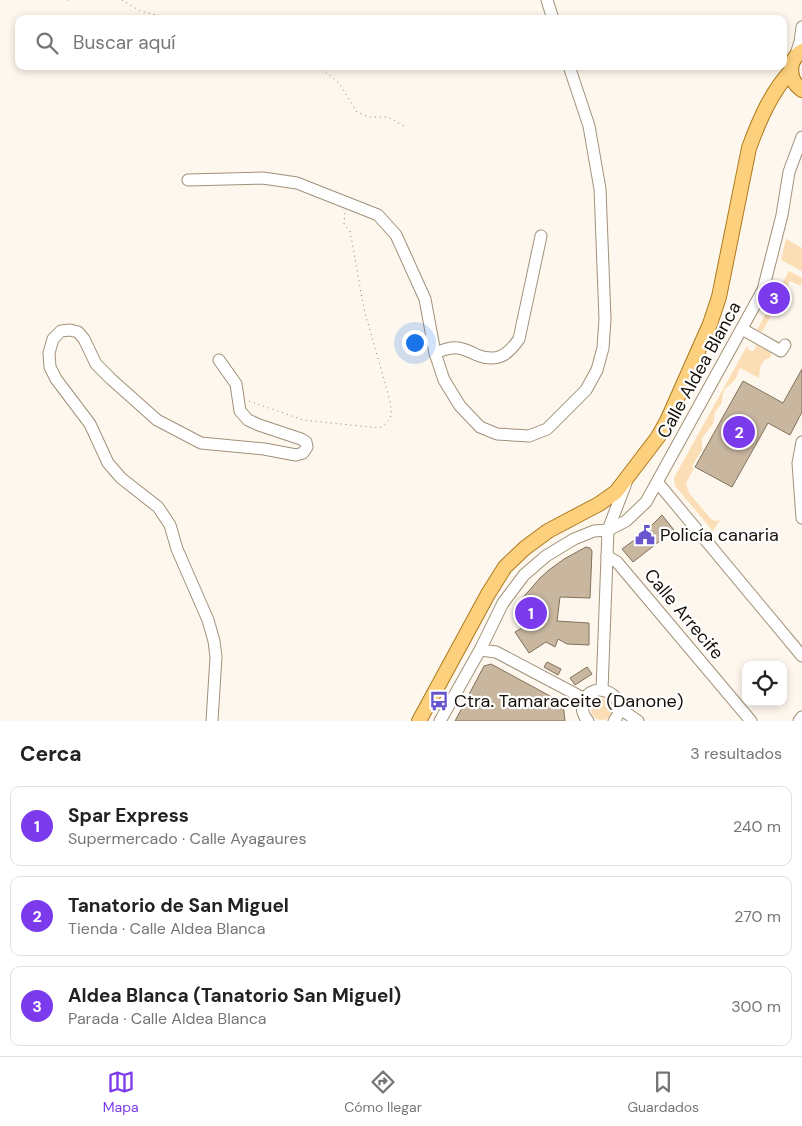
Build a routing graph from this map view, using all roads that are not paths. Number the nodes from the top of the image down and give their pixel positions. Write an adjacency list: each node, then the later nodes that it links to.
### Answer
1 (548, 0): 2 (street)
2 (552, 15)
3 (802, 27): 4 (street)
4 (798, 54): 6 (main road)
5 (570, 70): 16 (street)
6 (791, 71): 7 (main road); 8 (main road)
7 (802, 91): 8 (main road)
8 (769, 105): 19 (main road)
9 (802, 137): 12 (street, Calle Aldea Blanca)
10 (802, 156): 12 (street, Calle Aldea Blanca)
11 (188, 180): 16 (street)
12 (782, 214): 14 (street, Calle Aldea Blanca)
13 (541, 236): 16 (street)
14 (742, 329): 15 (street); 20 (street, Calle Aldea Blanca)
15 (785, 345)
16 (435, 353)
17 (219, 360): 30 (street)
18 (802, 442): 21 (street)
19 (628, 476): 22 (street); 31 (main road)
20 (658, 483): 22 (street, Calle Aldea Blanca); 25 (street)
21 (802, 518)
22 (608, 530): 23 (street); 24 (street, Calle Aldea Blanca)
23 (606, 556): 26 (street); 36 (street, Calle Arrecife)
24 (480, 650): 27 (street); 32 (street, Calle Aldea Blanca)
25 (802, 656)
26 (602, 690): 27 (street); 28 (street)
27 (585, 700): 33 (street)
28 (619, 708): 34 (street); 35 (street)
29 (802, 716): 37 (street)
30 (212, 721)
31 (419, 721)
32 (440, 721)
33 (588, 721)
34 (614, 721)
35 (638, 721)
36 (751, 721)
37 (799, 721)

